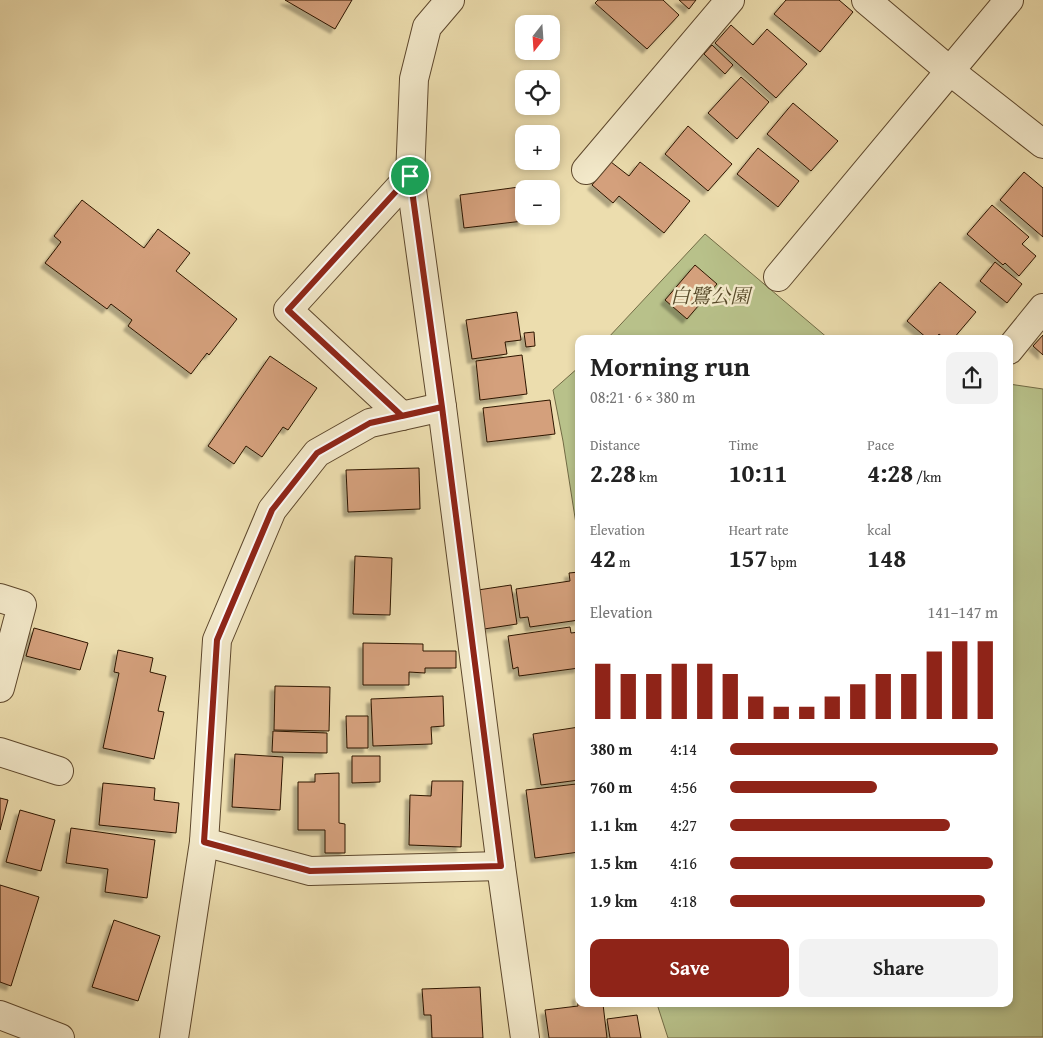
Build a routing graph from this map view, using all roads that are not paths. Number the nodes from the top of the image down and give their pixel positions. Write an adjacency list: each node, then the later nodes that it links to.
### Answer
1 (450, 0): 8 (street)
2 (730, 0): 7 (street)
3 (866, 0): 5 (street)
4 (1010, 0): 5 (street)
5 (950, 71): 6 (street); 9 (street)
6 (1043, 144)
7 (586, 170)
8 (410, 176): 12 (street); 13 (street)
9 (778, 277)
10 (1043, 308): 11 (street)
11 (1013, 345)
12 (442, 407): 13 (street); 19 (street)
13 (402, 416): 18 (street)
14 (0, 598): 15 (street)
15 (0, 688)
16 (0, 752): 17 (street)
17 (59, 771)
18 (204, 842): 19 (street); 22 (street)
19 (501, 866): 23 (street)
20 (0, 1015): 21 (street)
21 (60, 1038)
22 (174, 1038)
23 (526, 1038)

